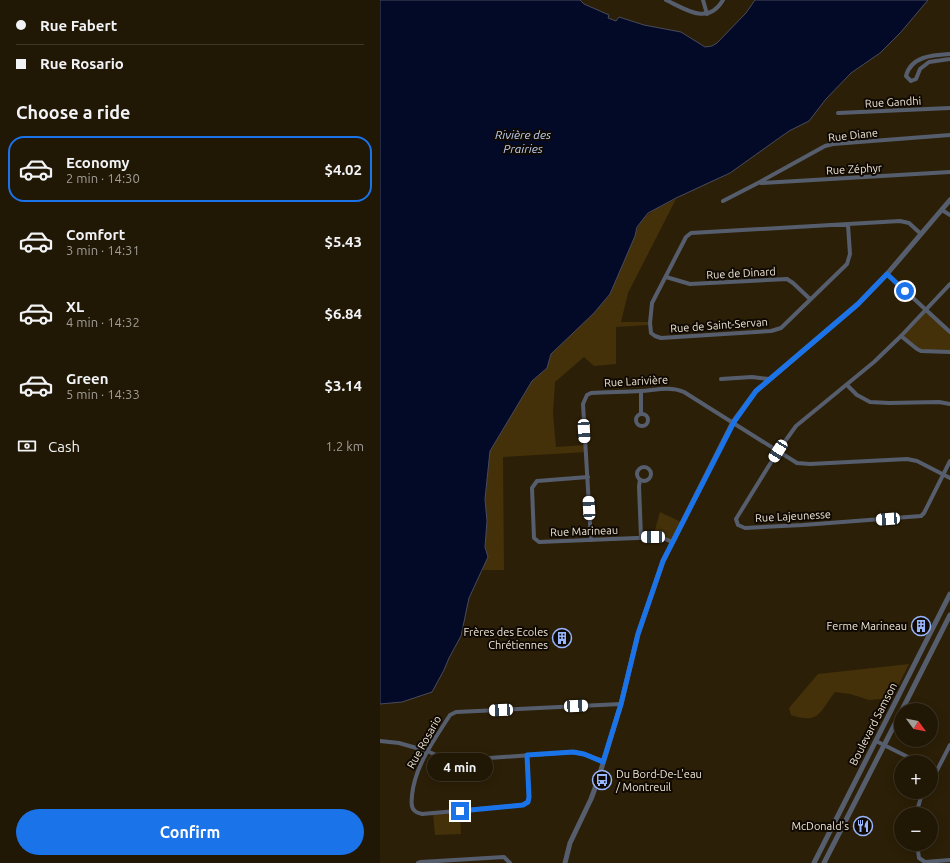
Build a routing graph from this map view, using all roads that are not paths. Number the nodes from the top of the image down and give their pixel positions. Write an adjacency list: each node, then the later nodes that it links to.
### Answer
1 (666, 0): 4 (street)
2 (703, 0): 4 (street)
3 (723, 0): 4 (street)
4 (707, 14)
5 (950, 54): 6 (street)
6 (950, 59)
7 (950, 108): 8 (street, Rue Gandhi)
8 (838, 113)
9 (950, 135): 11 (street, Rue Diane)
10 (950, 172): 11 (street, Rue Zéphyr)
11 (758, 183): 13 (street, Rue Diane)
12 (950, 200): 14 (street)
13 (723, 201)
14 (942, 210): 15 (street); 17 (street)
15 (950, 215)
16 (848, 225): 17 (street, Rue de Saint-Servan); 19 (street, Rue de Saint-Servan); 21 (street, Rue de Saint-Servan)
17 (921, 234): 18 (street)
18 (887, 274): 22 (street); 27 (street)
19 (666, 276): 21 (street, Rue de Dinard); 21 (street, Rue de Saint-Servan)
20 (950, 284): 22 (street, Rue Lajeunesse)
21 (810, 299)
22 (926, 311): 23 (street); 24 (street, Rue Lajeunesse)
23 (950, 332)
24 (901, 336): 25 (street); 28 (street, Rue Lajeunesse)
25 (950, 352)
26 (721, 379): 27 (street)
27 (769, 379): 32 (street)
28 (847, 385): 30 (street); 33 (street, Rue Lajeunesse)
29 (641, 391): 31 (street); 32 (street, Rue Larivière); 36 (street, Rue Larivière)
30 (950, 404)
31 (641, 414)
32 (734, 422): 33 (street, Rue Larivière); 41 (street)
33 (778, 451): 35 (street, Rue Larivière); 35 (street, Rue Lajeunesse)
34 (950, 461): 35 (street, Rue Lajeunesse)
35 (943, 474): 37 (street, Rue Larivière)
36 (588, 477): 40 (street, Rue Larivière); 40 (street, Rue Marineau)
37 (950, 478)
38 (640, 480): 39 (street)
39 (641, 537): 40 (street, Rue Marineau); 41 (street, Rue Marineau)
40 (591, 540)
41 (672, 542): 46 (street)
42 (950, 594): 43 (street, Boulevard Samson)
43 (941, 613): 44 (street); 49 (street, Boulevard Samson)
44 (950, 617): 45 (street, Boulevard Samson)
45 (905, 703)
46 (621, 704): 52 (street, Rue Rosario); 55 (street)
47 (894, 725): 50 (street, Boulevard Samson)
48 (380, 741): 52 (street)
49 (876, 741): 50 (street); 63 (street, Boulevard Samson)
50 (884, 745): 54 (street); 64 (street, Boulevard Samson)
51 (950, 745): 56 (street)
52 (427, 751): 53 (street); 53 (street, Rue Rosario)
53 (527, 755): 55 (street)
54 (904, 755)
55 (603, 762): 62 (street)
56 (938, 767)
57 (918, 851): 58 (street)
58 (950, 860)
59 (465, 861): 60 (street); 61 (street)
60 (418, 863)
61 (510, 863)
62 (565, 863)
63 (814, 863)
64 (824, 863)

